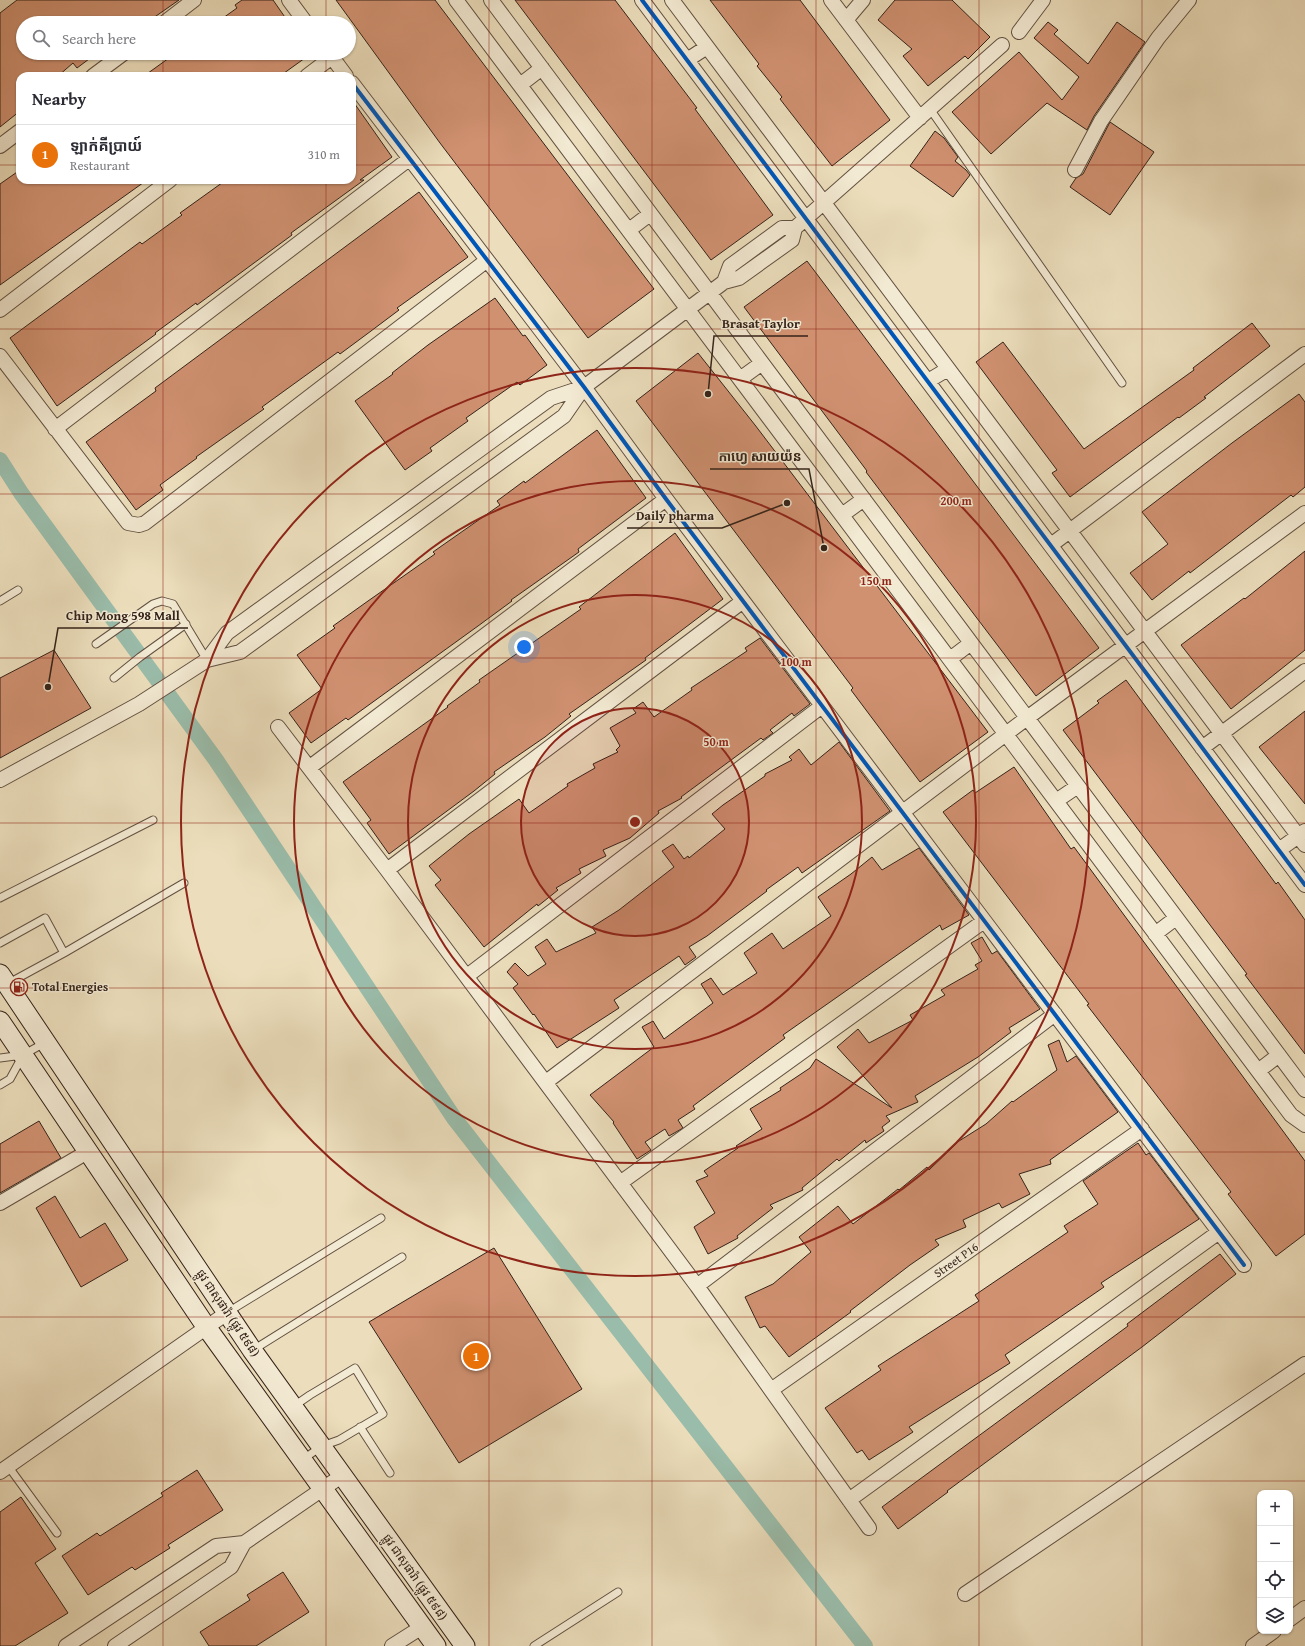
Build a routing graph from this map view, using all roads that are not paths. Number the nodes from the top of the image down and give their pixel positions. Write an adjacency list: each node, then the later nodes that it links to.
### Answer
1 (194, 0): 11 (street)
2 (289, 0): 12 (street)
3 (456, 0): 25 (street)
4 (491, 0): 21 (street)
5 (642, 0): 20 (street)
6 (672, 0): 16 (street)
7 (831, 0): 13 (street)
8 (863, 0): 13 (street)
9 (1043, 0): 14 (street)
10 (1189, 0): 31 (street)
11 (173, 16)
12 (301, 16)
13 (846, 20): 27 (street)
14 (1018, 32)
15 (1002, 46): 27 (street)
16 (707, 47): 20 (street); 33 (street)
17 (115, 60): 22 (street)
18 (325, 60): 23 (street)
19 (334, 60): 24 (street)
20 (687, 60): 35 (street)
21 (542, 68): 25 (street); 34 (street)
22 (98, 72)
23 (311, 72)
24 (343, 72)
25 (520, 85): 36 (street)
26 (356, 88): 30 (street)
27 (925, 113): 33 (street); 47 (lane)
28 (16, 134): 29 (street)
29 (0, 146)
30 (409, 158): 37 (street); 49 (street)
31 (1076, 170)
32 (165, 184): 39 (street)
33 (824, 202): 35 (street); 44 (street)
34 (650, 214): 36 (street); 38 (street)
35 (806, 218): 38 (street); 46 (street)
36 (629, 230): 40 (street)
37 (486, 261): 48 (street); 49 (street)
38 (710, 293): 40 (street); 43 (street)
39 (0, 310)
40 (688, 310): 45 (street); 48 (street)
41 (1305, 354): 55 (street)
42 (0, 356): 49 (street)
43 (762, 363): 45 (street); 51 (street)
44 (948, 369): 46 (street); 55 (street)
45 (740, 379): 53 (street)
46 (928, 381): 56 (street)
47 (1122, 383)
48 (584, 388): 50 (street); 54 (street); 57 (street)
49 (55, 429)
50 (666, 499): 61 (street); 78 (street)
51 (864, 499): 53 (street); 65 (street)
52 (1305, 513): 64 (street)
53 (842, 515): 68 (street)
54 (367, 531): 57 (street); 59 (street)
55 (1070, 531): 56 (street); 64 (street)
56 (1051, 545): 67 (street)
57 (381, 549): 62 (street)
58 (18, 590): 60 (lane)
59 (276, 597): 62 (street); 69 (street)
60 (0, 601)
61 (743, 601): 72 (street); 86 (street)
62 (290, 616): 69 (street)
63 (186, 624): 66 (lane); 69 (lane); 71 (lane)
64 (1145, 632): 67 (street); 75 (street)
65 (971, 643): 68 (street); 73 (street)
66 (96, 644)
67 (1126, 646): 73 (street); 77 (street)
68 (950, 659): 76 (street)
69 (207, 660): 79 (street)
70 (1305, 671): 75 (street)
71 (114, 678)
72 (822, 706): 82 (street); 95 (street)
73 (1027, 718): 76 (street); 80 (street)
74 (278, 727): 78 (street)
75 (1221, 733): 77 (street); 84 (street)
76 (1006, 734): 81 (street); 82 (street)
77 (1202, 748): 85 (street)
78 (310, 767): 86 (street)
79 (0, 780)
80 (1078, 786): 81 (street); 90 (street)
81 (1056, 801): 92 (street)
82 (903, 813): 91 (street); 104 (street)
83 (153, 820): 89 (lane)
84 (1303, 837): 85 (street)
85 (1279, 850): 88 (street)
86 (387, 870): 95 (street)
87 (184, 884): 94 (lane)
88 (1305, 885)
89 (0, 898)
90 (1176, 918): 92 (street); 101 (street)
91 (984, 921): 97 (street); 110 (street)
92 (1156, 934): 103 (street)
93 (0, 943): 94 (lane)
94 (64, 953): 96 (lane)
95 (467, 976): 104 (street)
96 (2, 982): 99 (main road, ផ្លូវ ជាសុផារ៉ា (ផ្លូវ ៥៩៨))
97 (1055, 1014): 108 (street); 116 (street)
98 (0, 1021): 100 (main road, ផ្លូវ ជាសុផារ៉ា (ផ្លូវ ៥៩៨))
99 (46, 1042): 100 (lane); 117 (main road, ផ្លូវ ជាសុផារ៉ា (ផ្លូវ ៥៩៨))
100 (24, 1055): 102 (lane); 105 (lane); 109 (main road, ផ្លូវ ជាសុផារ៉ា (ផ្លូវ ៥៩៨))
101 (1279, 1055): 103 (street); 106 (street)
102 (0, 1058)
103 (1258, 1071): 107 (street)
104 (546, 1082): 110 (street)
105 (0, 1085)
106 (1305, 1090)
107 (1305, 1125)
108 (1142, 1129): 113 (street); 121 (street, Street P16)
109 (89, 1151): 111 (street); 118 (main road, ផ្លូវ ជាសុផារ៉ា (ផ្លូវ ៥៩៨))
110 (620, 1183): 116 (street)
111 (0, 1203)
112 (381, 1218): 117 (lane)
113 (1219, 1232): 115 (street); 130 (street)
114 (402, 1257): 119 (lane)
115 (1244, 1265)
116 (697, 1286): 121 (street)
117 (227, 1313): 118 (street); 119 (main road, ផ្លូវ ជាសុផារ៉ា (ផ្លូវ ៥៩៨))
118 (207, 1328): 125 (main road, ផ្លូវ ជាសុផារ៉ា (ផ្លូវ ៥៩៨)); 126 (street)
119 (252, 1350): 122 (main road, ផ្លូវ ជាសុផារ៉ា (ផ្លូវ ៥៩៨))
120 (1305, 1364): 135 (street)
121 (771, 1390): 130 (street)
122 (294, 1407): 123 (lane); 124 (main road, ផ្លូវ ជាសុផារ៉ា (ផ្លូវ ៥៩៨))
123 (360, 1427): 124 (lane); 127 (lane)
124 (322, 1446): 125 (lane); 128 (main road, ផ្លូវ ជាសុផារ៉ា (ផ្លូវ ៥៩៨))
125 (302, 1460): 129 (main road, ផ្លូវ ជាសុផារ៉ា (ផ្លូវ ៥៩៨))
126 (4, 1469): 132 (lane)
127 (390, 1473)
128 (343, 1475): 129 (street); 144 (main road, ផ្លូវ ជាសុផារ៉ា (ផ្លូវ ៥៩៨))
129 (324, 1489): 133 (street); 138 (main road, ផ្លូវ ជាសុផារ៉ា (ផ្លូវ ៥៩៨))
130 (849, 1500): 131 (street)
131 (869, 1528)
132 (57, 1534)
133 (244, 1543): 140 (street); 141 (street)
134 (618, 1592): 145 (lane)
135 (965, 1594)
136 (1305, 1608): 137 (street)
137 (1293, 1617)
138 (422, 1627): 142 (street); 143 (main road, ផ្លូវ ជាសុផារ៉ា (ផ្លូវ ៥៩៨))
139 (1270, 1634): 146 (street)
140 (66, 1646)
141 (115, 1646)
142 (392, 1646)
143 (436, 1646)
144 (464, 1646)
145 (534, 1646)
146 (1253, 1646)

